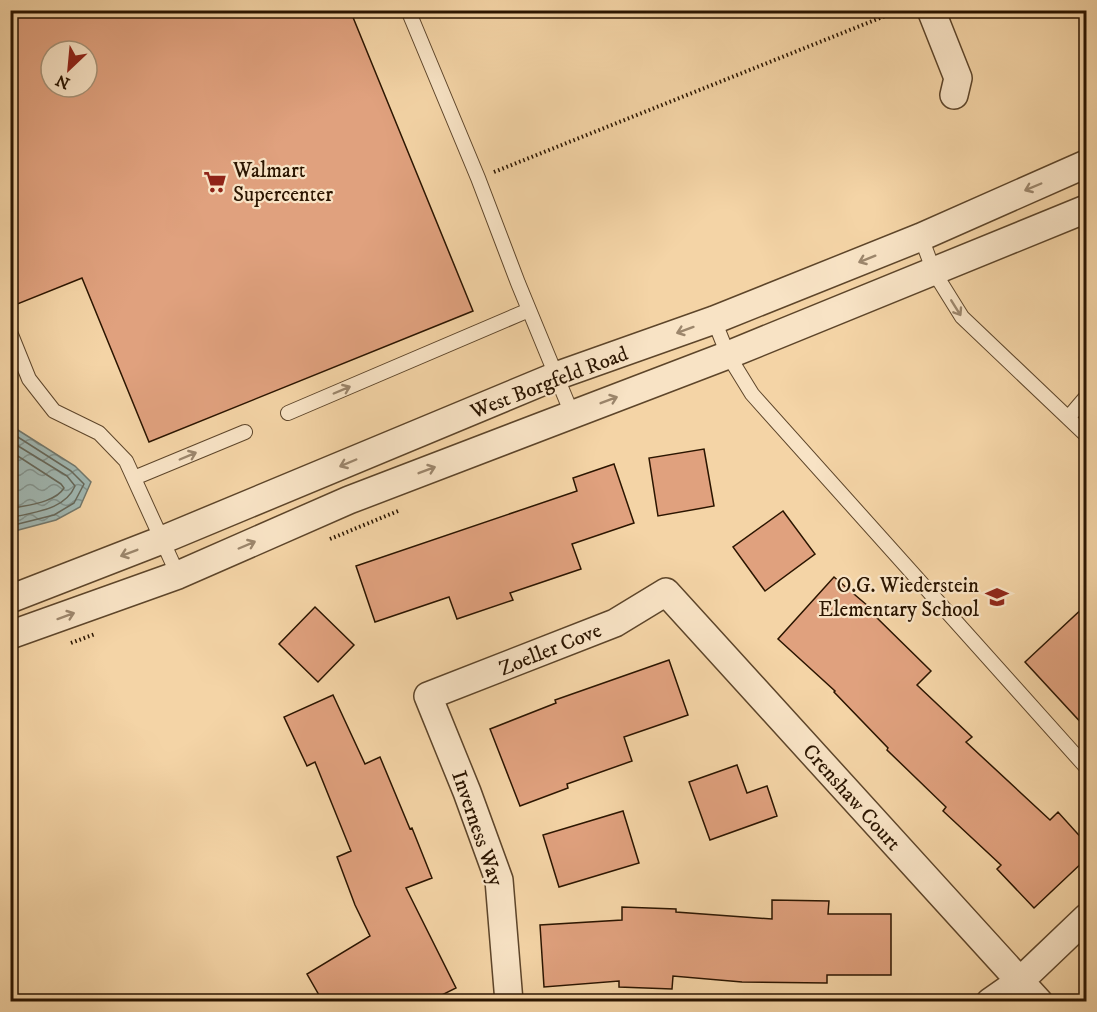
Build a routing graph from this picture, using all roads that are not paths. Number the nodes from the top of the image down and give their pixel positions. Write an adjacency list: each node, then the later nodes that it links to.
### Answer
1 (408, 10): 10 (lane)
2 (931, 10): 3 (street)
3 (954, 95)
4 (1086, 164): 8 (street, West Borgfeld Road, one-way to 8)
5 (1086, 196): 7 (street)
6 (1086, 209): 7 (street, West Borgfeld Road)
7 (1041, 227): 9 (street, West Borgfeld Road)
8 (921, 237): 9 (lane); 11 (street, West Borgfeld Road, one-way to 11)
9 (934, 272): 13 (street, West Borgfeld Road); 18 (lane, one-way to 18)
10 (529, 310): 14 (lane); 16 (lane, one-way to 10)
11 (714, 320): 13 (lane); 14 (street, West Borgfeld Road, one-way to 14)
12 (10, 332): 21 (lane)
13 (728, 355): 17 (street, West Borgfeld Road, one-way to 13); 28 (lane)
14 (556, 376): 17 (lane); 22 (street, West Borgfeld Road, one-way to 22)
15 (1086, 397): 18 (lane)
16 (288, 413)
17 (572, 414): 23 (street, West Borgfeld Road, one-way to 17)
18 (1068, 418): 20 (lane)
19 (244, 432): 21 (lane, one-way to 19)
20 (1086, 435)
21 (134, 478): 22 (lane)
22 (162, 540): 23 (lane); 25 (street, West Borgfeld Road, one-way to 25)
23 (178, 574): 26 (street, West Borgfeld Road, one-way to 23)
24 (666, 592): 27 (street, Zoeller Cove); 30 (street, Crenshaw Court)
25 (10, 599)
26 (10, 635)
27 (428, 696): 31 (street, Inverness Way)
28 (1086, 767)
29 (1086, 918): 30 (street)
30 (1020, 981): 32 (street); 33 (street, Crenshaw Court)
31 (509, 1002)
32 (990, 1002)
33 (1039, 1002)

